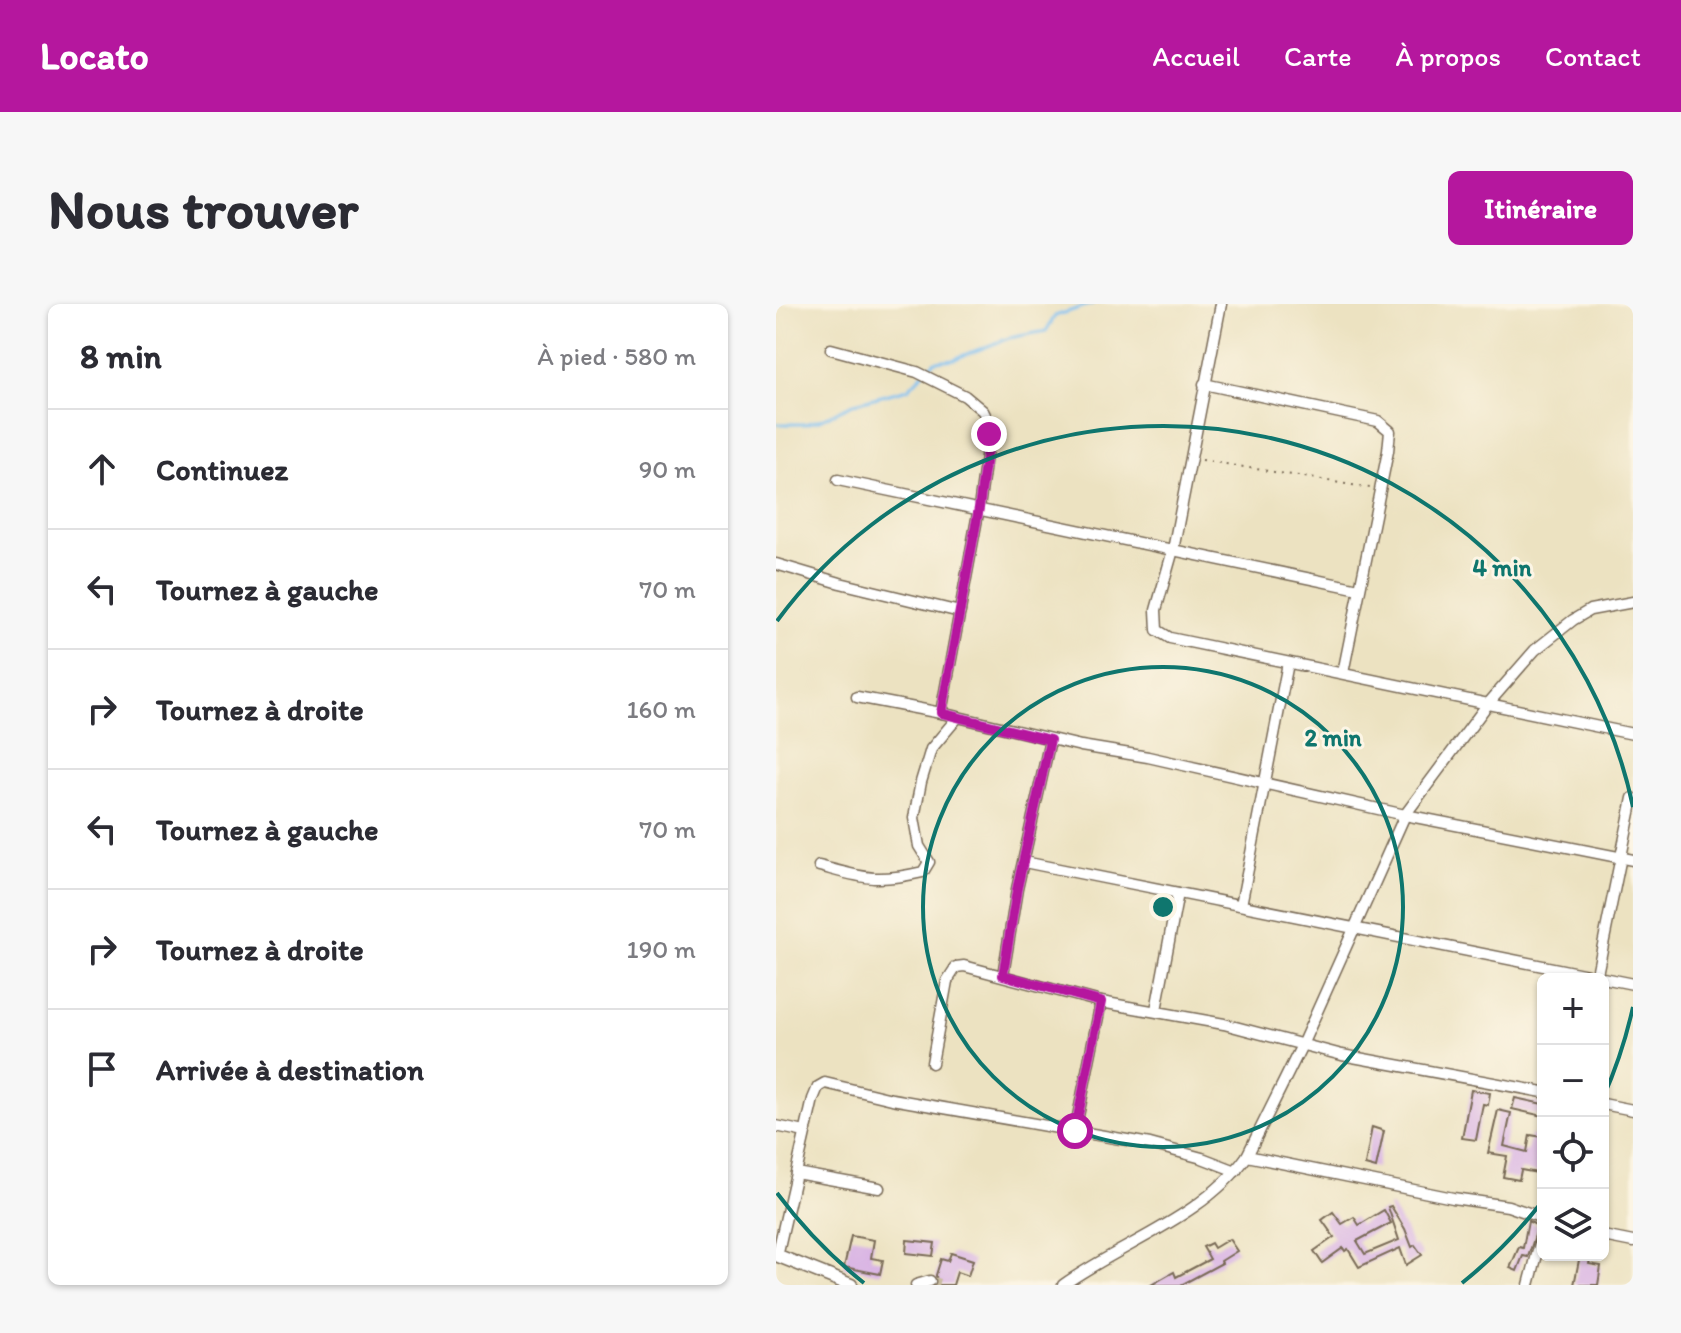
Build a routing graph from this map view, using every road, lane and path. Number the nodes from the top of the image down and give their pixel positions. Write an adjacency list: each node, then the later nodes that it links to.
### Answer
1 (1221, 304): 3 (street)
2 (831, 349): 7 (street)
3 (1204, 384): 4 (street); 6 (street)
4 (1189, 458): 6 (path); 8 (street)
5 (838, 480): 7 (street)
6 (1380, 490): 10 (street)
7 (979, 508): 8 (street); 12 (street)
8 (1173, 550): 10 (street); 13 (street)
9 (776, 564): 12 (street)
10 (1359, 589): 14 (street)
11 (1633, 602): 16 (street)
12 (960, 612): 17 (street)
13 (1288, 663): 14 (street); 21 (street)
14 (1343, 673): 16 (street)
15 (857, 697): 17 (street)
16 (1487, 705): 19 (street); 23 (street)
17 (941, 713): 18 (street)
18 (958, 717): 20 (street); 27 (street)
19 (1633, 734)
20 (1050, 740): 21 (street); 26 (street)
21 (1263, 783): 23 (street); 29 (street)
22 (1633, 798): 24 (street)
23 (1405, 815): 24 (street); 30 (street)
24 (1620, 858): 25 (street); 32 (street)
25 (1633, 860)
26 (1024, 862): 28 (street); 33 (street)
27 (819, 866)
28 (1178, 893): 29 (street); 37 (street)
29 (1241, 905): 30 (street)
30 (1355, 928): 31 (street); 38 (street)
31 (1573, 973)
32 (1598, 973)
33 (1003, 975): 36 (street); 39 (street)
34 (1609, 980): 35 (street)
35 (1633, 984)
36 (1101, 1002): 37 (street); 44 (street)
37 (1156, 1010): 38 (street)
38 (1302, 1045): 40 (street); 46 (street)
39 (932, 1063)
40 (1537, 1091)
41 (1609, 1105): 42 (street)
42 (1633, 1110)
43 (776, 1126): 45 (street)
44 (1075, 1131): 45 (street); 47 (street)
45 (805, 1132): 48 (street)
46 (1247, 1156): 47 (street); 50 (street)
47 (1236, 1171): 58 (street)
48 (796, 1173): 49 (street); 53 (street)
49 (879, 1188)
50 (1537, 1216)
51 (1609, 1237): 52 (street)
52 (1633, 1242)
53 (776, 1255): 56 (main road)
54 (1537, 1255): 59 (street)
55 (930, 1281): 57 (street)
56 (851, 1285)
57 (916, 1285)
58 (1063, 1285)
59 (1529, 1285)

